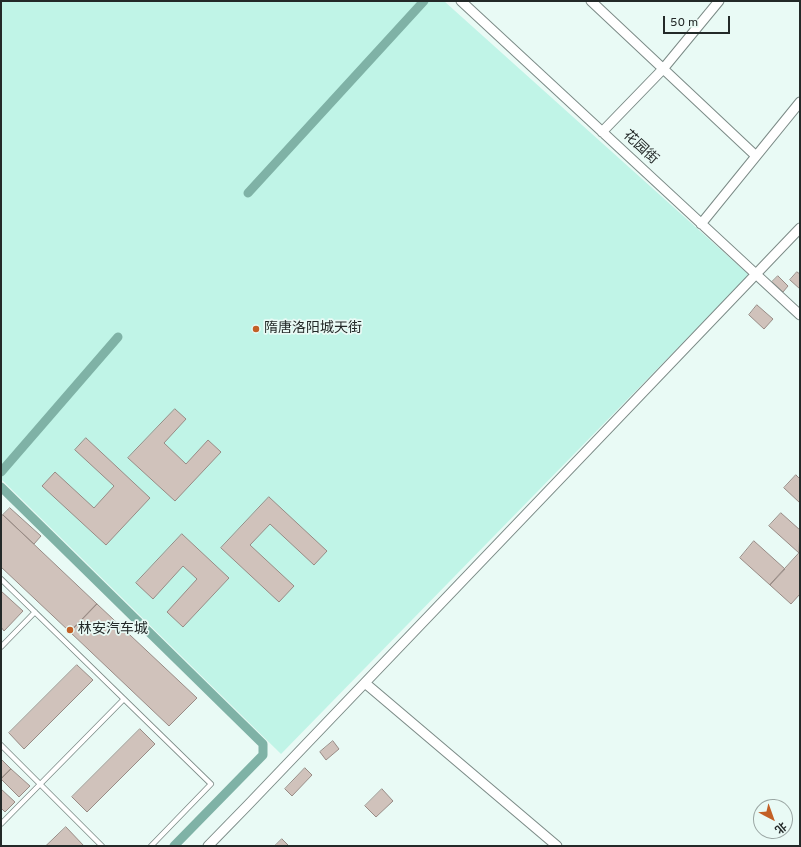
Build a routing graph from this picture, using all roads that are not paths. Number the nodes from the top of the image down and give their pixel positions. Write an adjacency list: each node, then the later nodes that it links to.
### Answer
1 (461, 1): 6 (street, 花园街)
2 (591, 1): 4 (street)
3 (719, 1): 4 (street)
4 (663, 69): 6 (street); 7 (street)
5 (800, 102): 7 (street)
6 (602, 132): 8 (street, 花园街)
7 (756, 156): 8 (street)
8 (701, 224): 10 (street, 花园街)
9 (800, 228): 10 (street)
10 (756, 274): 11 (street, 花园街); 15 (street)
11 (800, 315)
12 (1, 579): 13 (lane)
13 (35, 612): 14 (lane); 16 (lane)
14 (1, 647)
15 (365, 683): 22 (street); 23 (street)
16 (124, 699): 18 (lane); 21 (lane)
17 (1, 745): 18 (lane)
18 (40, 784): 19 (lane); 20 (lane)
19 (1, 824)
20 (102, 846)
21 (151, 846)
22 (208, 846)
23 (558, 846)

